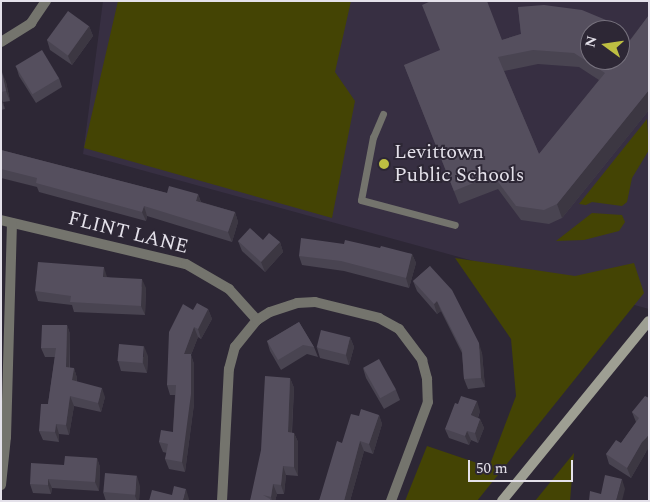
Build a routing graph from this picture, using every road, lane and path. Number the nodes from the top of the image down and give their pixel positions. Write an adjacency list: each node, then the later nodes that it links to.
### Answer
1 (46, 1): 2 (street)
2 (1, 42)
3 (383, 114): 6 (lane)
4 (1, 220): 5 (street, FLINT LANE)
5 (12, 223): 7 (street, FLINT LANE); 9 (street)
6 (455, 225)
7 (257, 320): 10 (street); 11 (street)
8 (649, 321): 12 (main road)
9 (1, 485)
10 (222, 501)
11 (391, 501)
12 (502, 501)

